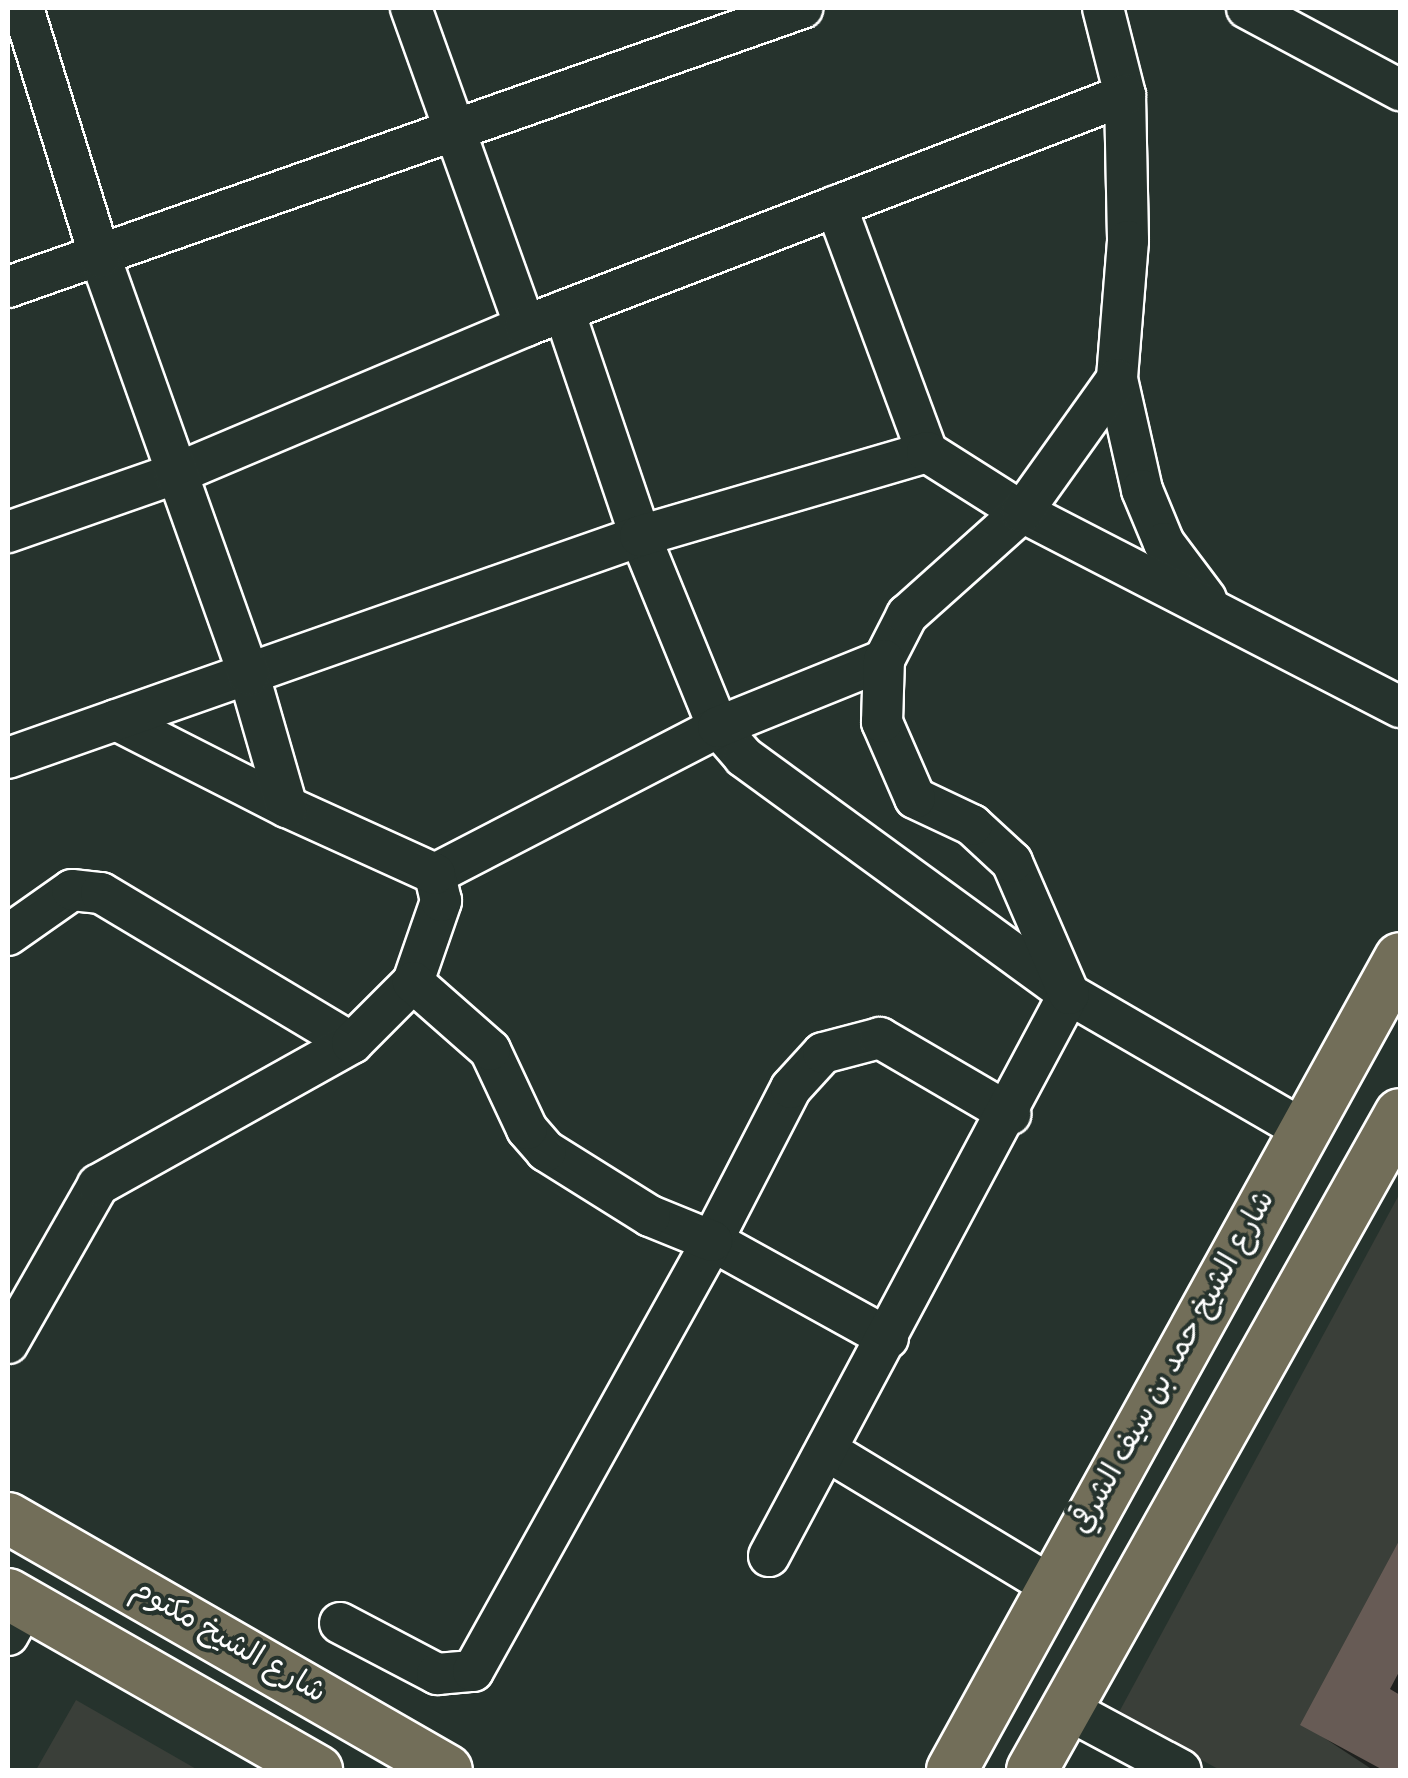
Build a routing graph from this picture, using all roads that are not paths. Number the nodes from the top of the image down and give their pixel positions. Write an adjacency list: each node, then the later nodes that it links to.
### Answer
1 (23, 8): 10 (street)
2 (411, 8): 8 (street)
3 (802, 8): 8 (street)
4 (1103, 8): 7 (street)
5 (1247, 8): 6 (street)
6 (1400, 90)
7 (1125, 95): 9 (street); 14 (street)
8 (453, 132): 10 (street); 13 (street)
9 (836, 206): 12 (street); 15 (street)
10 (100, 258): 11 (street); 16 (street)
11 (8, 287)
12 (564, 311): 13 (street); 19 (street)
13 (525, 326): 16 (street)
14 (1117, 379): 17 (street); 20 (street)
15 (928, 452): 17 (street); 19 (street)
16 (175, 474): 18 (street); 22 (street)
17 (1022, 512): 20 (street); 21 (street)
18 (8, 532)
19 (640, 536): 22 (street); 25 (street)
20 (1210, 604): 23 (street)
21 (884, 660): 25 (street); 32 (street)
22 (249, 675): 24 (street); 27 (street)
23 (1400, 707)
24 (116, 720): 26 (street); 27 (street)
25 (718, 727): 28 (street); 32 (street)
26 (8, 758)
27 (287, 807): 28 (street)
28 (435, 874): 31 (street)
29 (8, 935): 33 (street)
30 (1400, 958): 36 (main road, شارع الشيخ حمد بن سيف الشرقي)
31 (413, 982): 33 (street); 37 (street)
32 (1069, 994): 34 (street); 36 (street)
33 (352, 1042): 39 (street)
34 (1010, 1114): 37 (street); 38 (street)
35 (1400, 1114): 47 (main road)
36 (1304, 1130): 43 (main road, شارع الشيخ حمد بن سيف الشرقي)
37 (712, 1241): 38 (street); 45 (street)
38 (888, 1338): 40 (street)
39 (8, 1343)
40 (826, 1450): 42 (street); 43 (street)
41 (8, 1518): 50 (main road, شارع الشيخ مكتوم)
42 (769, 1556)
43 (1053, 1587): 46 (main road, شارع الشيخ حمد بن سيف الشرقي)
44 (13, 1611): 49 (main road)
45 (340, 1622)
46 (988, 1706): 51 (main road); 52 (main road, شارع الشيخ حمد بن سيف الشرقي)
47 (1046, 1750): 48 (street)
48 (1174, 1769)
49 (316, 1770)
50 (447, 1770)
51 (930, 1770)
52 (952, 1770)

